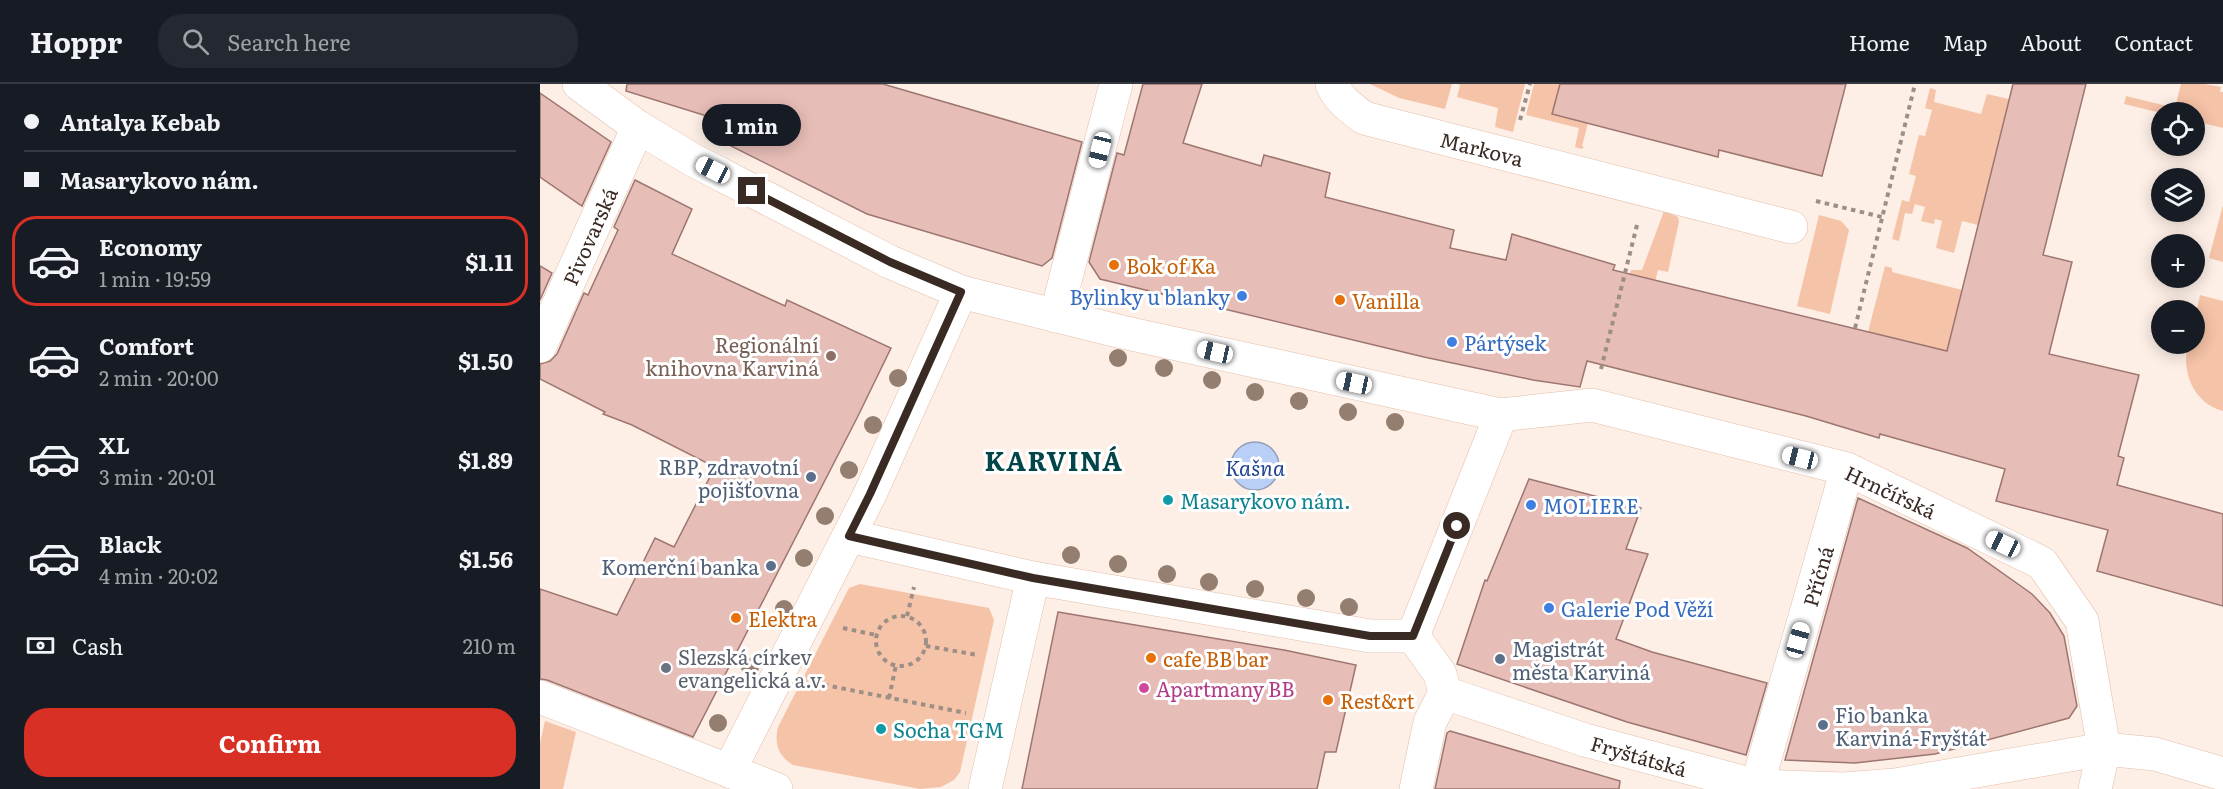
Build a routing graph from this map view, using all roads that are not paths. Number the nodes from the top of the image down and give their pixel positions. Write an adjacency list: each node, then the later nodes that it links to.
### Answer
1 (579, 84): 4 (street)
2 (1116, 84): 7 (street)
3 (1332, 84): 5 (street, Markova)
4 (638, 127): 6 (street); 8 (street, Pivovarská)
5 (1791, 227)
6 (961, 292): 7 (street); 11 (street)
7 (1056, 316): 9 (street)
8 (540, 346)
9 (1501, 415): 10 (street, Hrnčířská); 13 (street)
10 (1847, 469): 16 (street, Hrnčířská); 19 (street, Příčná)
11 (849, 536): 12 (street); 17 (street)
12 (1033, 578): 13 (street); 21 (street)
13 (1413, 636): 14 (street)
14 (1445, 693): 19 (street, Fryštátská); 22 (street)
15 (540, 697): 17 (street)
16 (2104, 749): 18 (street, Fryštátská); 19 (street, Fryštátská); 23 (street)
17 (729, 771): 20 (street)
18 (2223, 774)
19 (1756, 786)
20 (776, 789)
21 (985, 789)
22 (1416, 789)
23 (2095, 789)

